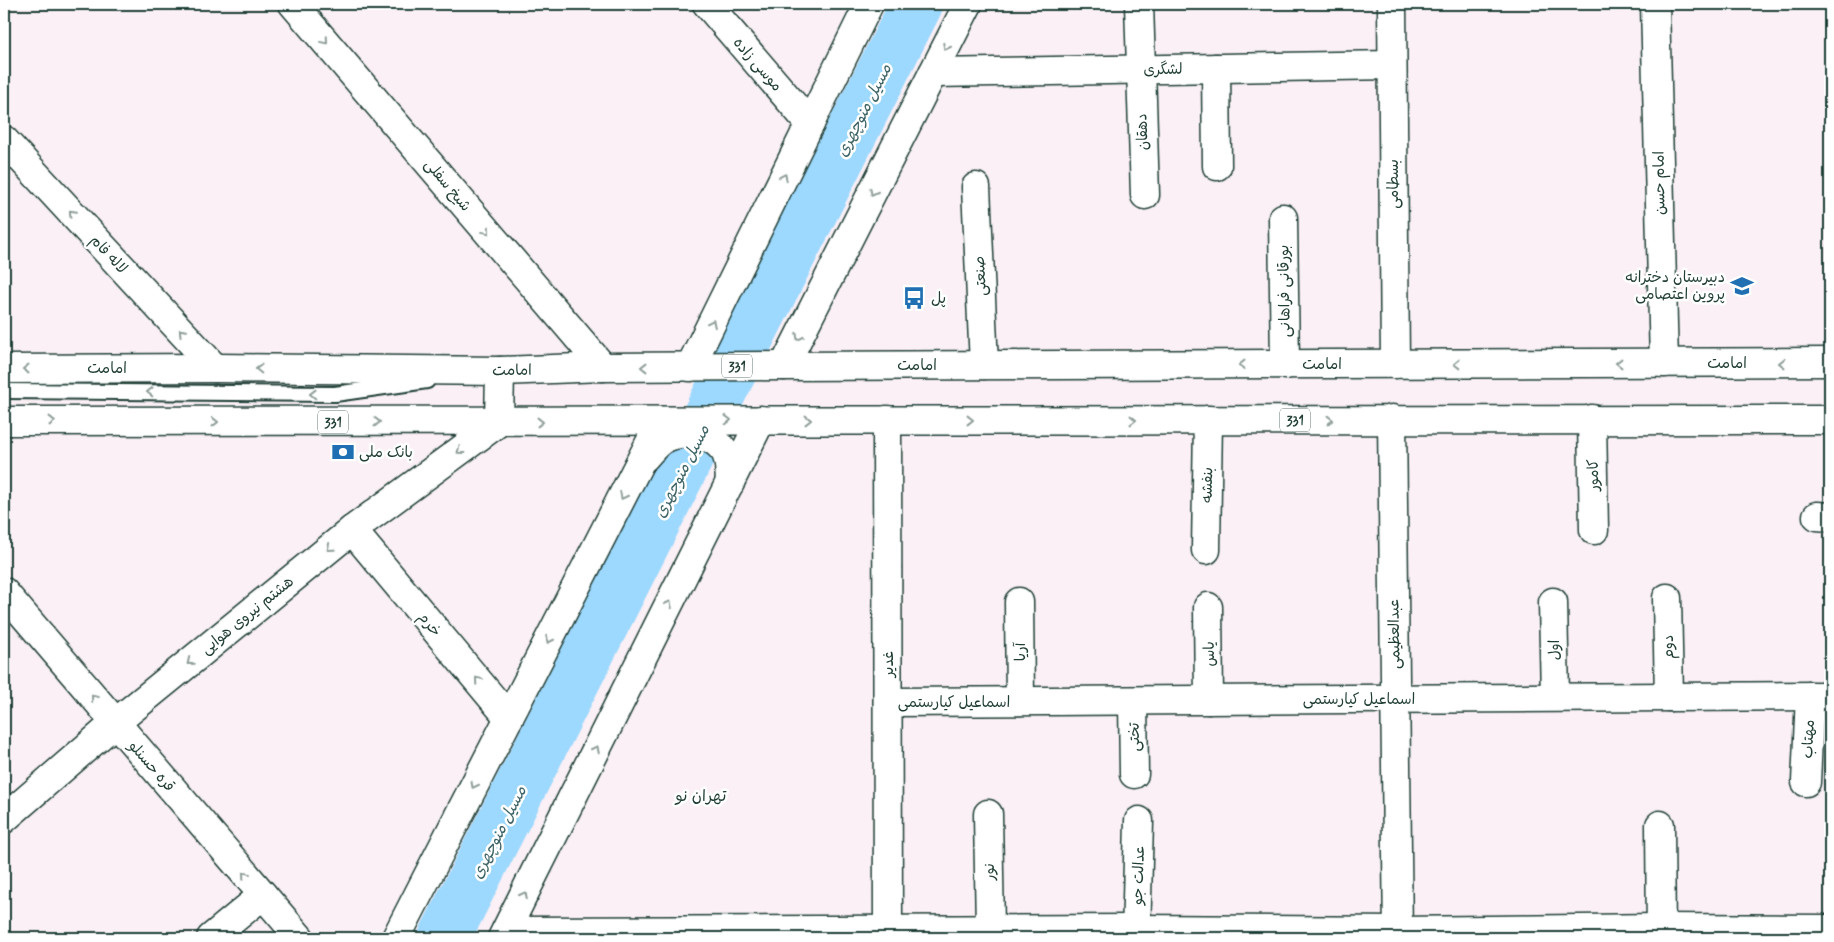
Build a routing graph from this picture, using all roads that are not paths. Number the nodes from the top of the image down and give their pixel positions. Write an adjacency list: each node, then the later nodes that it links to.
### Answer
1 (293, 4): 24 (street, شیخ سفلی, one-way to 24)
2 (707, 4): 12 (street, موسی زاده)
3 (968, 4): 11 (street, one-way to 11)
4 (1139, 4): 10 (street, دهقان)
5 (1392, 4): 8 (street, بسطامی)
6 (1655, 4): 19 (street, امام حسن)
7 (862, 8): 12 (street)
8 (1392, 65): 9 (street, لشگری); 21 (street, بسطامی)
9 (1216, 68): 10 (street, لشگری); 14 (street)
10 (1140, 70): 11 (street, لشگری); 16 (street, دهقان)
11 (933, 73): 23 (street, one-way to 23)
12 (810, 124): 25 (street, one-way to 12)
13 (4, 140): 26 (street, لاله فام, one-way to 13)
14 (1218, 166)
15 (976, 187): 22 (street, صنعتی)
16 (1145, 195)
17 (1283, 218): 20 (street, بورقانی فراهانی)
18 (1830, 362): 19 (street, امامت / 331, one-way to 19)
19 (1664, 363): 21 (street, امامت / 331, one-way to 21)
20 (1285, 364): 21 (street, امامت / 331); 22 (street, امامت / 331, one-way to 22)
21 (1395, 364)
22 (984, 365): 23 (street, امامت / 331)
23 (783, 366): 25 (street, امامت / 331)
24 (603, 367): 25 (street, امامت / 331, one-way to 24); 28 (street, امامت / 331)
25 (691, 367)
26 (215, 368): 27 (street, امامت / 331, one-way to 27); 28 (street, امامت / 331, one-way to 26)
27 (4, 369)
28 (500, 371): 29 (lane, one-way to 29); 37 (street)
29 (4, 390)
30 (1592, 419): 34 (street, 331); 35 (street, 331); 41 (street, کامور)
31 (760, 420): 32 (street, 331, one-way to 32); 38 (street, 331, one-way to 31); 39 (street)
32 (887, 420): 33 (street, 331, one-way to 33); 55 (street, غدیر)
33 (1208, 420): 34 (street, 331, one-way to 34); 42 (street, بنفشه)
34 (1392, 420): 51 (street, عبدالعظیمی)
35 (1830, 420)
36 (4, 421): 37 (street, 331, one-way to 37)
37 (499, 422): 38 (street, 331, one-way to 38); 40 (street, هشتم نیروی هوایی, one-way to 40)
38 (662, 428): 39 (street); 56 (street, one-way to 56)
39 (730, 483): 73 (street, one-way to 39)
40 (352, 530): 56 (street, خرم, one-way to 40); 57 (street, هشتم نیروی هوایی, one-way to 57)
41 (1594, 530)
42 (1206, 550)
43 (4, 592): 57 (street, قره حسنلو, one-way to 43)
44 (1667, 598): 49 (street, دوم)
45 (1019, 602): 53 (street, آریا)
46 (1553, 602): 50 (street, اول)
47 (1208, 607): 52 (street, یاس)
48 (1820, 696): 49 (street, اسماعیل کیارستمی); 59 (street, مهتاب)
49 (1669, 697): 50 (street, اسماعیل کیارستمی)
50 (1555, 698): 51 (street, اسماعیل کیارستمی)
51 (1395, 699): 52 (street, اسماعیل کیارستمی); 72 (street, عبدالعظیمی)
52 (1210, 700): 54 (street, اسماعیل کیارستمی)
53 (1020, 701): 54 (street, اسماعیل کیارستمی); 55 (street, اسماعیل کیارستمی)
54 (1133, 701): 58 (street, تختی)
55 (888, 702): 70 (street, غدیر)
56 (509, 718): 77 (street, one-way to 77)
57 (115, 723): 61 (street, هشتم نیروی هوایی); 64 (street, قره حسنلو, one-way to 57)
58 (1134, 774)
59 (1806, 782)
60 (988, 814): 66 (street, نور)
61 (4, 819)
62 (1139, 821): 71 (street, عدالت جو)
63 (1660, 826): 68 (street)
64 (263, 895): 75 (street); 76 (street, قره حسنلو)
65 (1830, 929): 68 (street)
66 (990, 930): 70 (street); 71 (street)
67 (1501, 933): 68 (street); 72 (street)
68 (1661, 933)
69 (716, 934): 70 (street); 74 (street)
70 (888, 934)
71 (1136, 934): 72 (street)
72 (1398, 934)
73 (504, 935): 74 (street)
74 (552, 935)
75 (211, 938)
76 (300, 938)
77 (396, 938)

